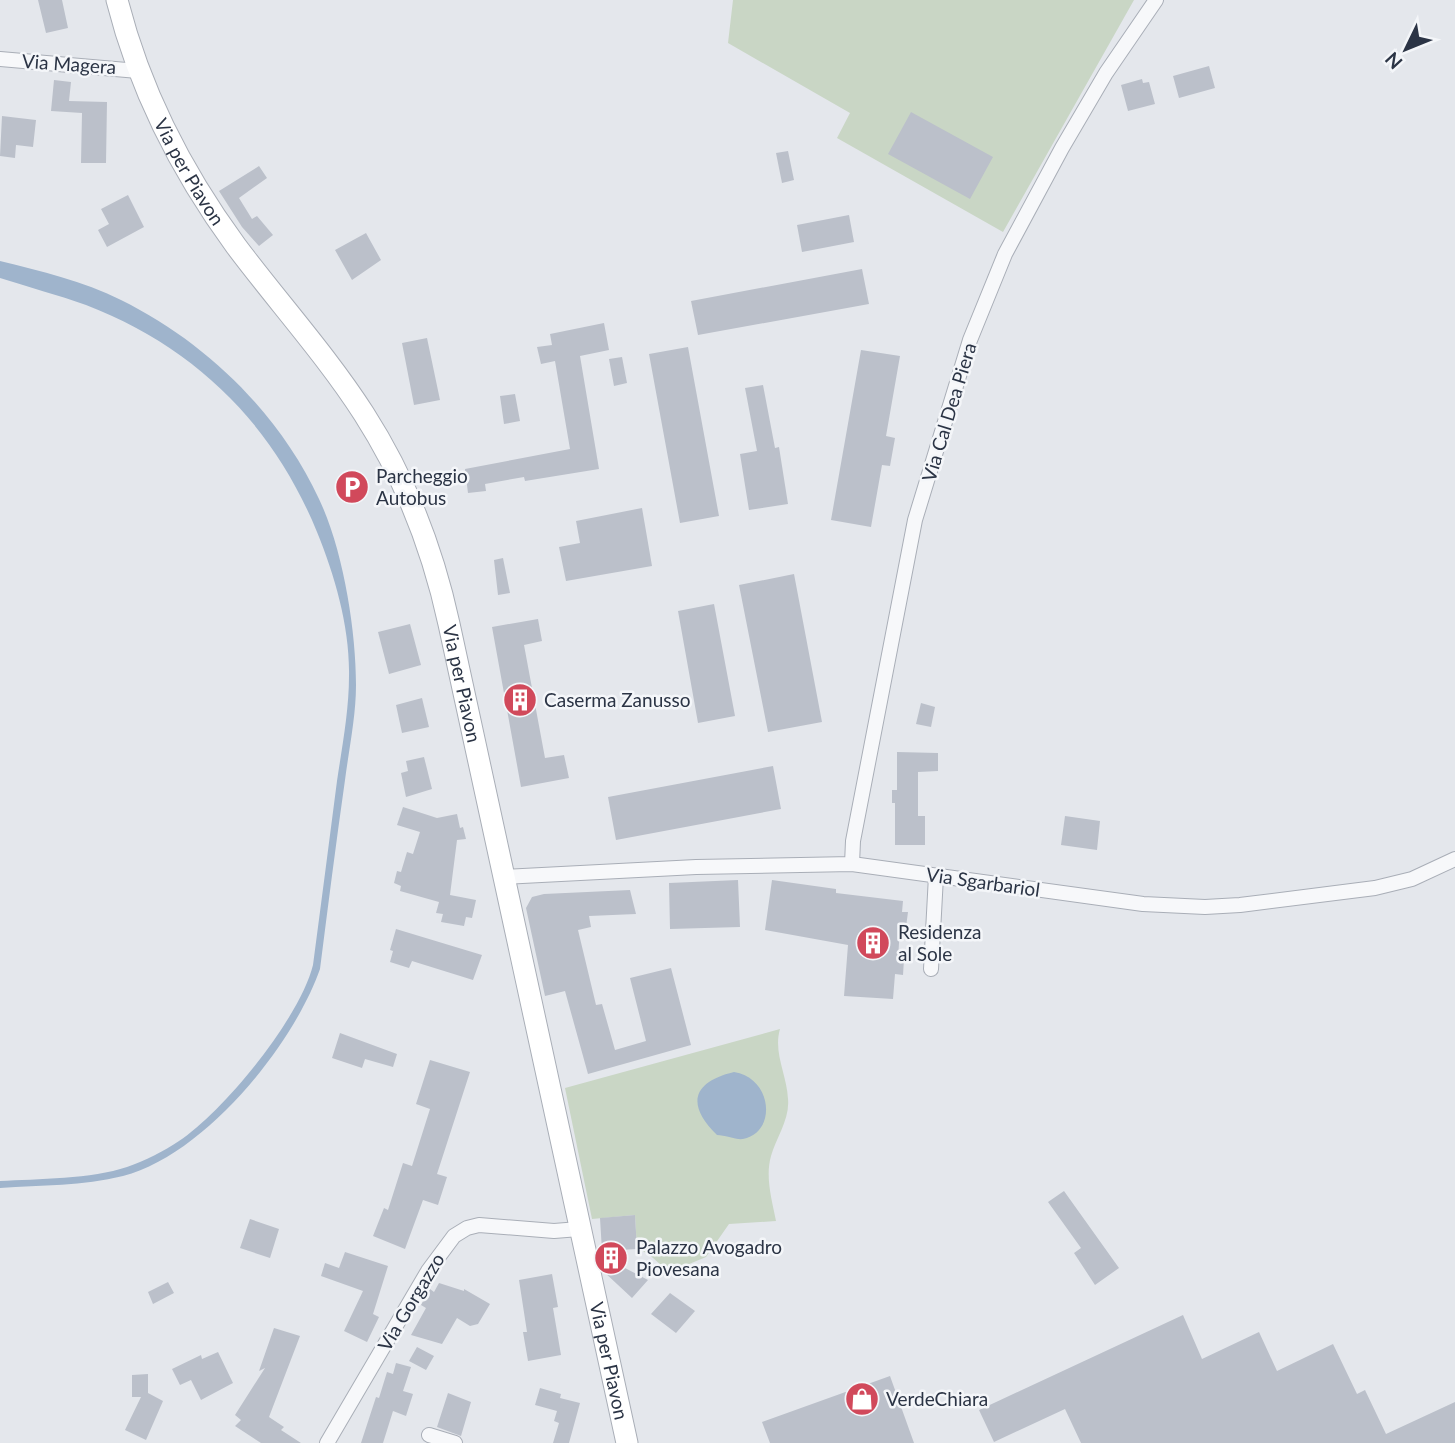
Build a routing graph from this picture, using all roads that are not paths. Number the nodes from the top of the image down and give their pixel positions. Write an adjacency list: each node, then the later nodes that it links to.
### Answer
1 (117, 0): 4 (street, Via per Piavon)
2 (1156, 0): 6 (street, Via Cal Dea Piera)
3 (0, 59): 4 (street, Via Magera)
4 (138, 71): 8 (street, Via per Piavon)
5 (1455, 859): 7 (street, Via Sgarbariol)
6 (852, 864): 7 (street, Via Sgarbariol); 8 (street, Via Sgarbariol)
7 (936, 876): 9 (street)
8 (503, 877): 10 (street, Via per Piavon)
9 (930, 969)
10 (579, 1229): 12 (street, Via Gorgazzo); 14 (street, Via per Piavon)
11 (429, 1434): 13 (street)
12 (327, 1443)
13 (455, 1443)
14 (626, 1443)

